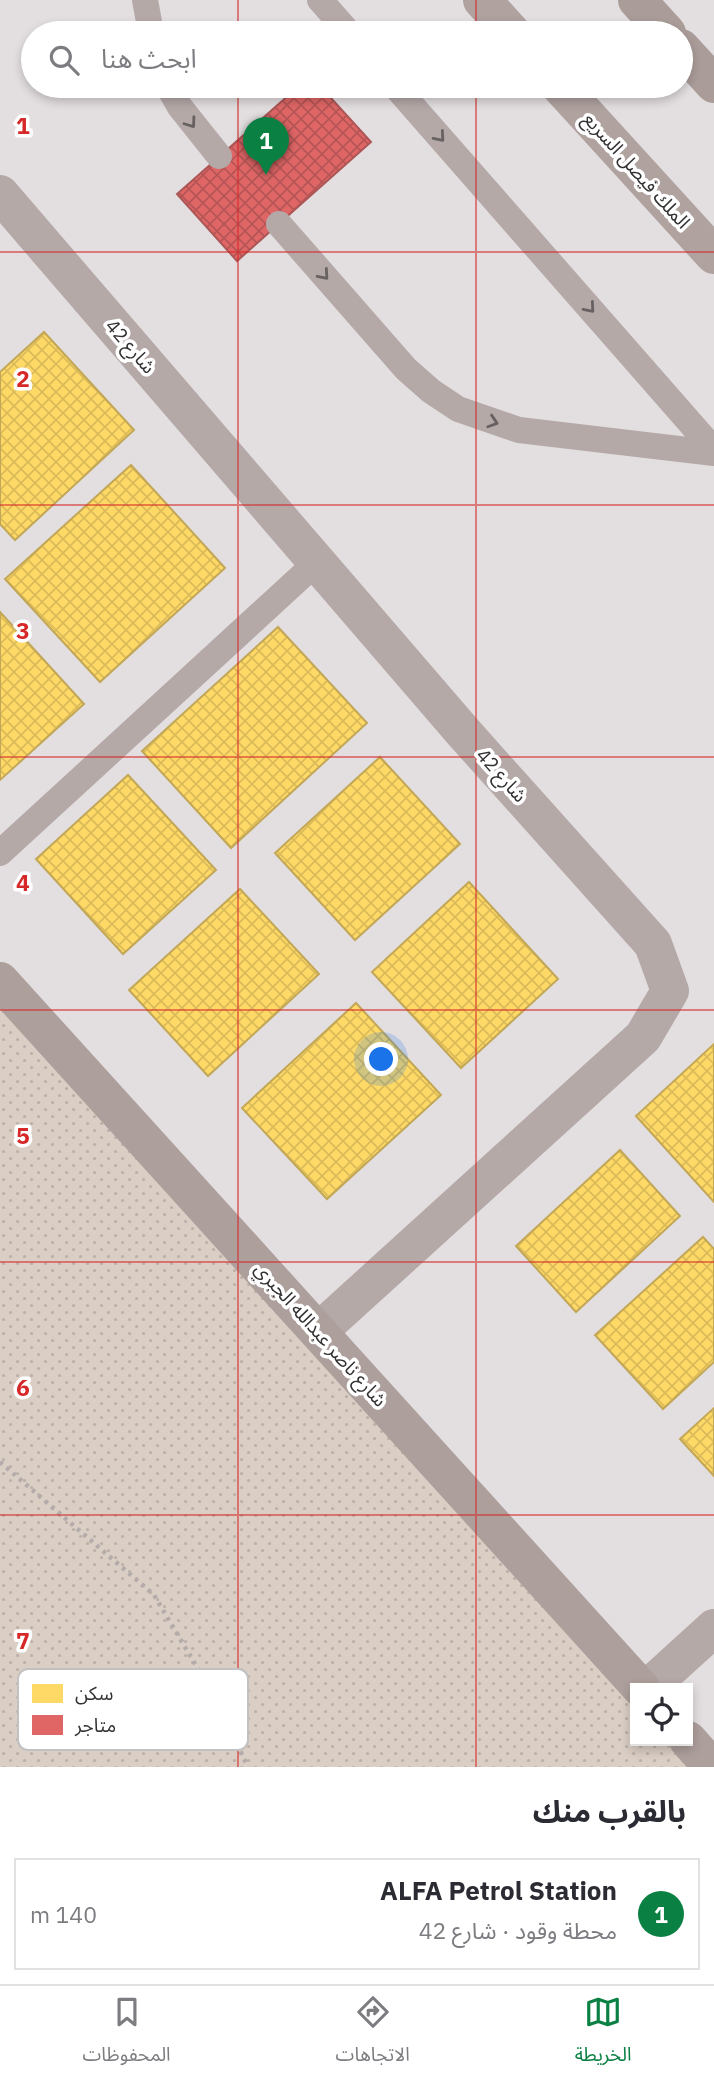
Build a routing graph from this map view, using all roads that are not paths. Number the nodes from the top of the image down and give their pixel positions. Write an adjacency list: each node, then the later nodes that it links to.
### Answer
1 (145, 0): 5 (lane)
2 (320, 0): 6 (lane)
3 (482, 0): 7 (main road)
4 (637, 0): 8 (highway)
5 (148, 21)
6 (338, 21)
7 (501, 21)
8 (656, 21)
9 (693, 61): 10 (highway)
10 (714, 84)
11 (176, 98): 14 (lane, one-way to 14)
12 (405, 98): 18 (lane, one-way to 18)
13 (571, 98): 17 (main road, الملك فيصل السريع)
14 (219, 156)
15 (0, 194): 19 (street, شارع 42)
16 (279, 224): 18 (lane, one-way to 18)
17 (714, 255)
18 (714, 452)
19 (317, 562): 20 (lane); 22 (street, شارع 42)
20 (0, 853)
21 (0, 981): 22 (street, شارع ناصر عبدالله الجبري)
22 (319, 1331): 24 (street, شارع ناصر عبدالله الجبري)
23 (714, 1628): 25 (street)
24 (636, 1683)
25 (654, 1683)
26 (693, 1746): 27 (street)
27 (712, 1767)

